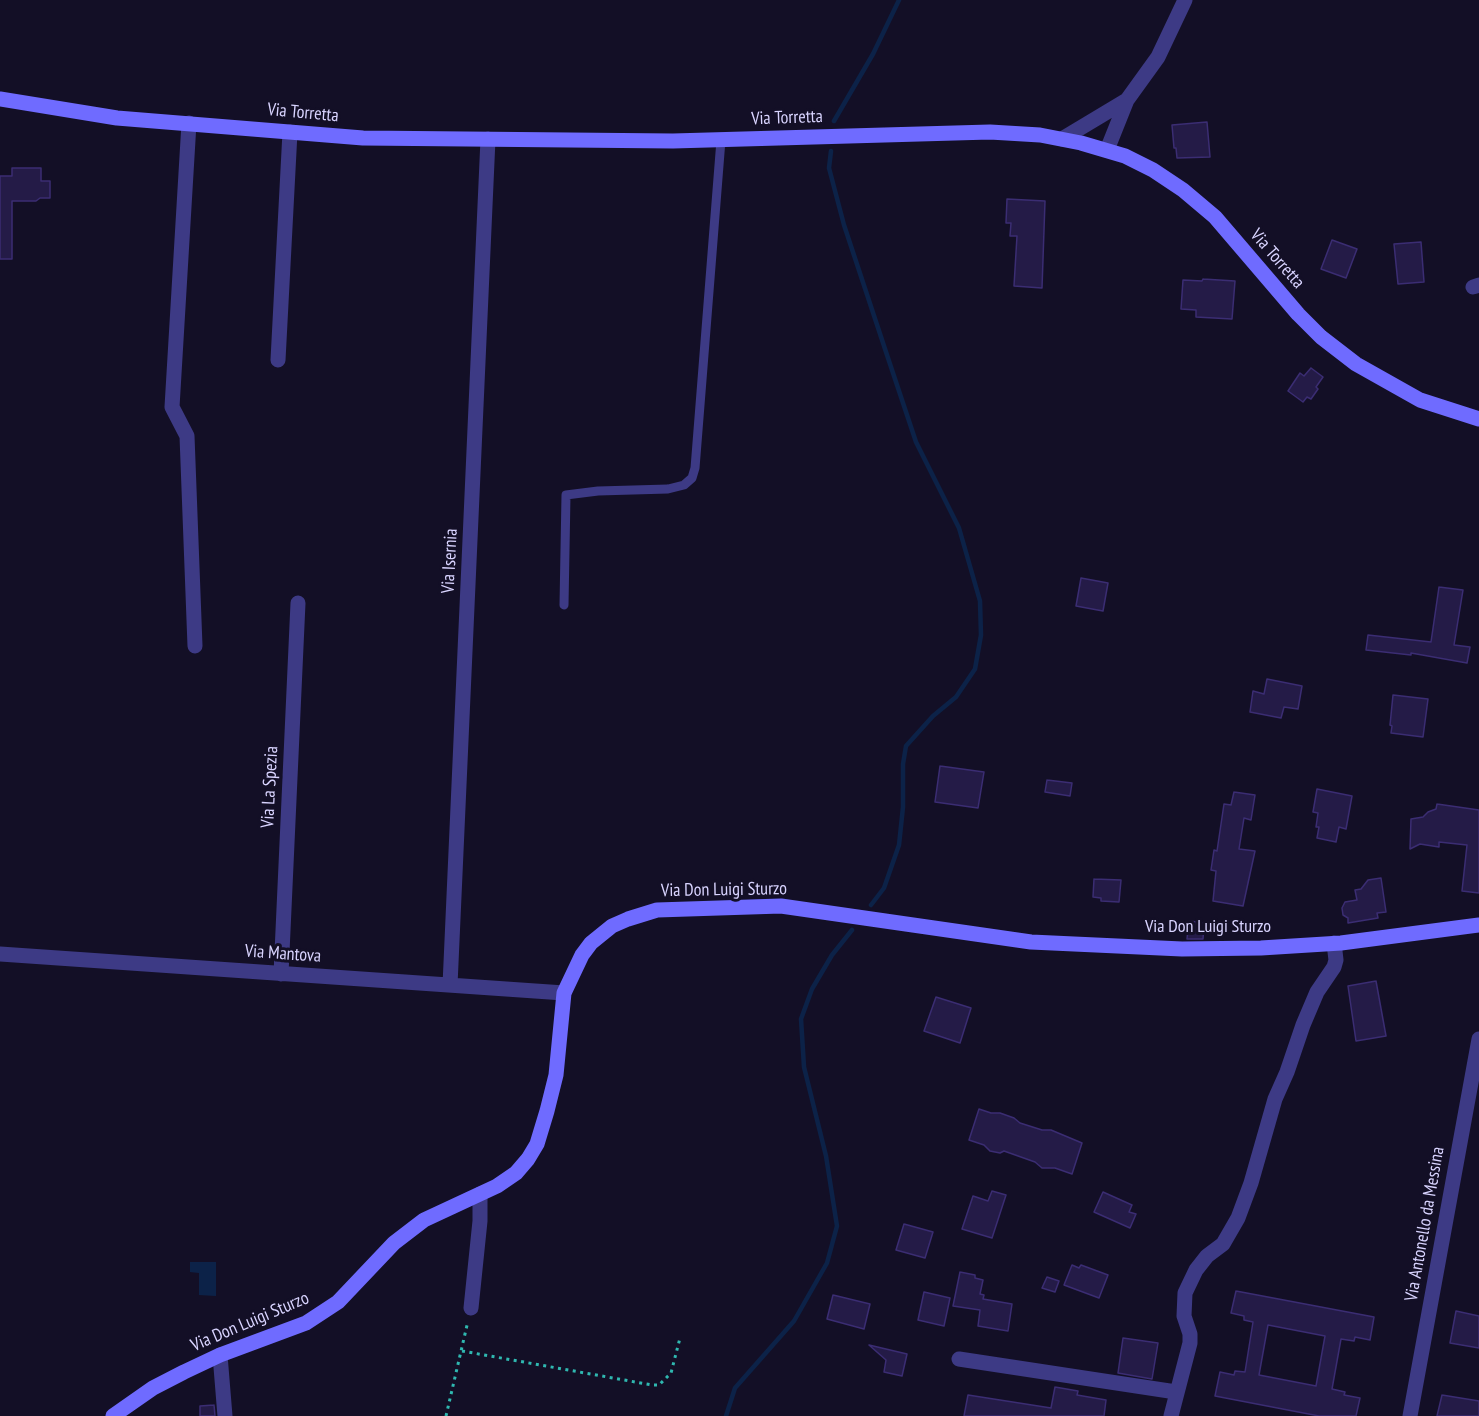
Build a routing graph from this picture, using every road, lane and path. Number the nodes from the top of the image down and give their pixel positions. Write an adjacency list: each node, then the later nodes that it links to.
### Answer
1 (1185, 0): 3 (street)
2 (0, 99): 4 (street, Via Torretta)
3 (1127, 100): 7 (street); 9 (street)
4 (189, 123): 5 (street, Via Torretta); 14 (street)
5 (290, 132): 6 (street, Via Torretta); 10 (street)
6 (489, 139): 8 (street, Via Torretta); 19 (street, Via Isernia)
7 (1062, 139): 8 (street, Via Torretta); 9 (street, Via Torretta)
8 (721, 140): 13 (lane)
9 (1107, 150): 11 (street, Via Torretta)
10 (278, 360)
11 (1479, 420)
12 (298, 603): 18 (street, Via La Spezia)
13 (564, 605)
14 (195, 646)
15 (1479, 926): 16 (street, Via Don Luigi Sturzo)
16 (1334, 943): 20 (street, Via Don Luigi Sturzo); 28 (street)
17 (0, 954): 18 (street, Via Mantova)
18 (281, 974): 19 (street, Via Mantova)
19 (450, 985): 20 (street, Via Mantova)
20 (564, 993): 22 (street, Via Don Luigi Sturzo)
21 (1479, 1039): 33 (street, Via Antonello da Messina)
22 (480, 1194): 23 (street); 26 (street, Via Don Luigi Sturzo)
23 (471, 1308): 25 (path)
24 (680, 1338): 25 (path)
25 (462, 1351): 31 (path)
26 (220, 1355): 29 (street, Via Don Luigi Sturzo); 30 (street)
27 (959, 1359): 28 (street)
28 (1176, 1392): 32 (street)
29 (113, 1416)
30 (225, 1416)
31 (446, 1416)
32 (1171, 1416)
33 (1410, 1416)

